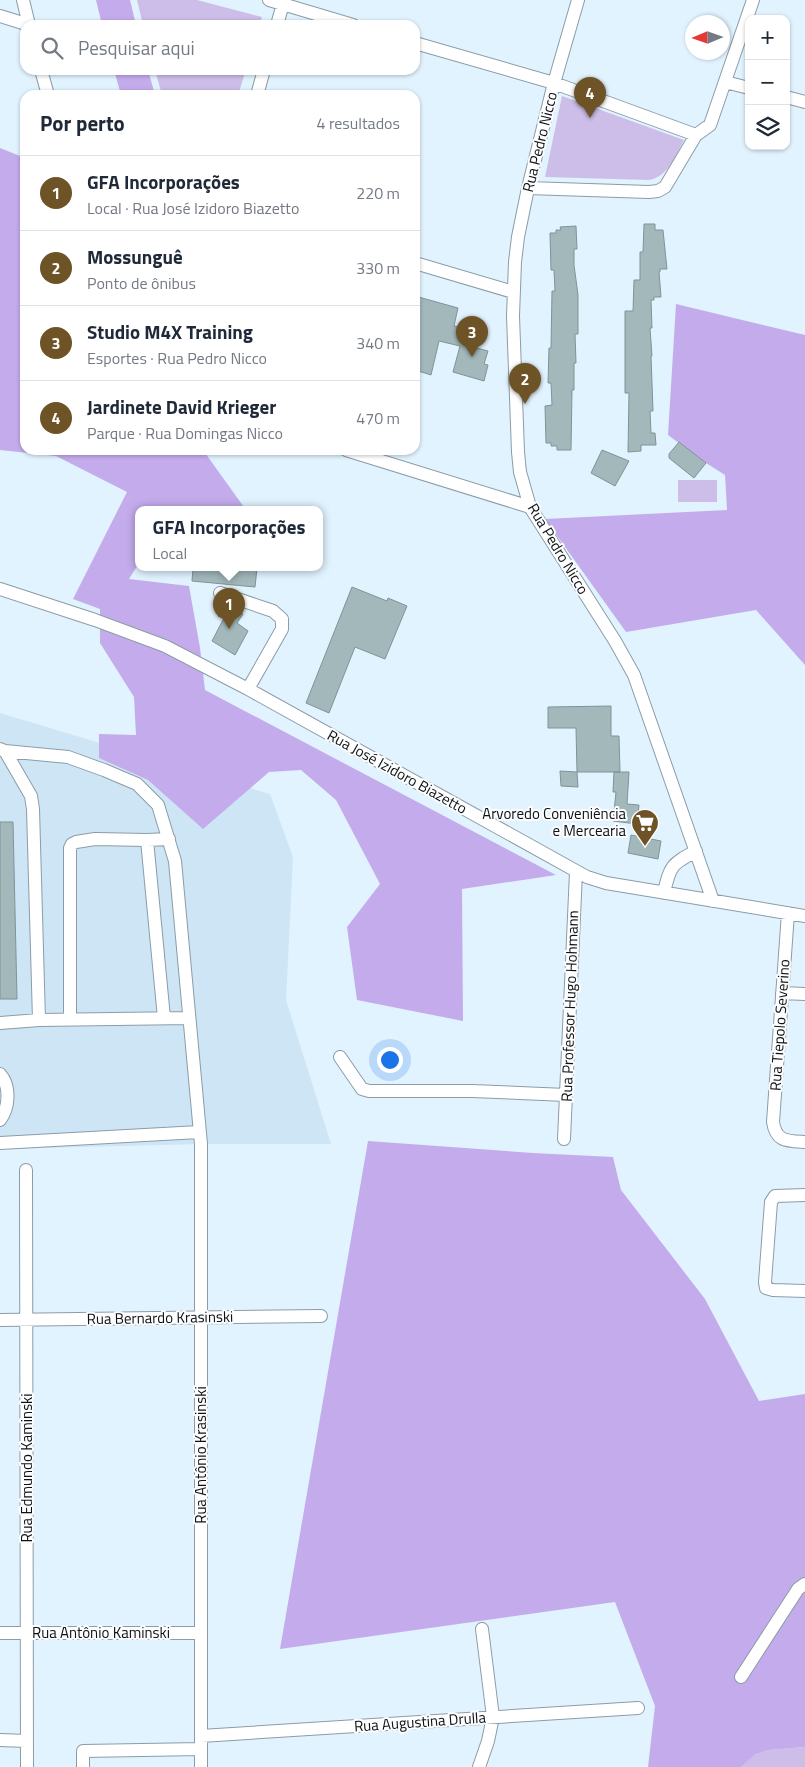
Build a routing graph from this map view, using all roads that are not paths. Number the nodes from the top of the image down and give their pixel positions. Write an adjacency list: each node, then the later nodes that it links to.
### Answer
1 (23, 0): 7 (street)
2 (269, 0): 5 (street)
3 (578, 0): 15 (street, Rua Pedro Nicco)
4 (753, 0): 14 (street)
5 (283, 2): 8 (street); 9 (street)
6 (0, 16): 10 (street)
7 (28, 20)
8 (278, 20)
9 (338, 20)
10 (20, 22)
11 (420, 44): 15 (street)
12 (42, 75): 17 (street)
13 (263, 75): 18 (street)
14 (725, 82): 16 (street); 21 (street)
15 (554, 83): 21 (street); 22 (street, Rua Pedro Nicco)
16 (745, 87)
17 (47, 90)
18 (258, 90)
19 (790, 98): 20 (street)
20 (805, 102)
21 (696, 135): 22 (street)
22 (528, 188): 24 (street, Rua Pedro Nicco)
23 (420, 264): 24 (street)
24 (513, 292): 26 (street, Rua Pedro Nicco)
25 (362, 455): 26 (street)
26 (530, 508): 33 (street, Rua Pedro Nicco)
27 (0, 589): 29 (street, Rua José Izidoro Biazetto)
28 (220, 594): 29 (street)
29 (248, 689): 34 (street, Rua José Izidoro Biazetto)
30 (3, 750): 31 (street, Rua Antônio Krasinski); 44 (street)
31 (168, 839): 32 (street); 43 (street, Rua Antônio Krasinski)
32 (147, 840): 41 (street); 42 (street)
33 (696, 850): 35 (street); 36 (street, Rua Pedro Nicco)
34 (576, 872): 35 (street, Rua José Izidoro Biazetto); 48 (street, Rua Professor Hugo Hohmann)
35 (664, 893): 36 (street, Rua José Izidoro Biazetto)
36 (713, 901): 37 (street, Rua José Izidoro Biazetto)
37 (788, 913): 38 (street, Rua José Izidoro Biazetto); 39 (street, Rua Tiepolo Severino)
38 (805, 916)
39 (782, 993): 40 (street); 52 (street, Rua Tiepolo Severino)
40 (805, 994)
41 (70, 1018): 42 (street); 44 (street)
42 (164, 1018): 43 (street)
43 (189, 1018): 50 (street, Rua Antônio Krasinski)
44 (40, 1020): 45 (street)
45 (0, 1024)
46 (340, 1057): 48 (street)
47 (0, 1074): 49 (street)
48 (566, 1095): 51 (street, Rua Professor Hugo Hohmann)
49 (0, 1120)
50 (200, 1138): 53 (street); 58 (street, Rua Antônio Krasinski)
51 (564, 1139)
52 (805, 1142)
53 (0, 1143)
54 (26, 1170): 60 (street, Rua Edmundo Kaminski)
55 (805, 1195): 56 (street)
56 (805, 1291)
57 (321, 1316): 58 (street, Rua Bernardo Krasinski)
58 (201, 1318): 60 (street, Rua Bernardo Krasinski); 64 (street, Rua Antônio Krasinski)
59 (0, 1320): 60 (street, Rua Bernardo Krasinski)
60 (26, 1320): 63 (street, Rua Edmundo Kaminski)
61 (805, 1584): 66 (street)
62 (482, 1630): 68 (street)
63 (27, 1633): 64 (street, Rua Antônio Kaminski); 65 (street, Rua Antônio Kaminski); 71 (street, Rua Edmundo Kaminski)
64 (201, 1633): 69 (street, Rua Antônio Krasinski)
65 (0, 1634)
66 (741, 1678)
67 (638, 1708): 68 (street, Rua Augustina Drulla)
68 (493, 1717): 69 (street, Rua Augustina Drulla); 76 (street)
69 (201, 1736): 72 (street, Rua Antônio Krasinski)
70 (0, 1740): 71 (street)
71 (27, 1741): 73 (street, Rua Edmundo Kaminski)
72 (201, 1749): 74 (street); 75 (street, Rua Antônio Krasinski)
73 (27, 1767)
74 (83, 1767)
75 (201, 1767)
76 (478, 1767)

